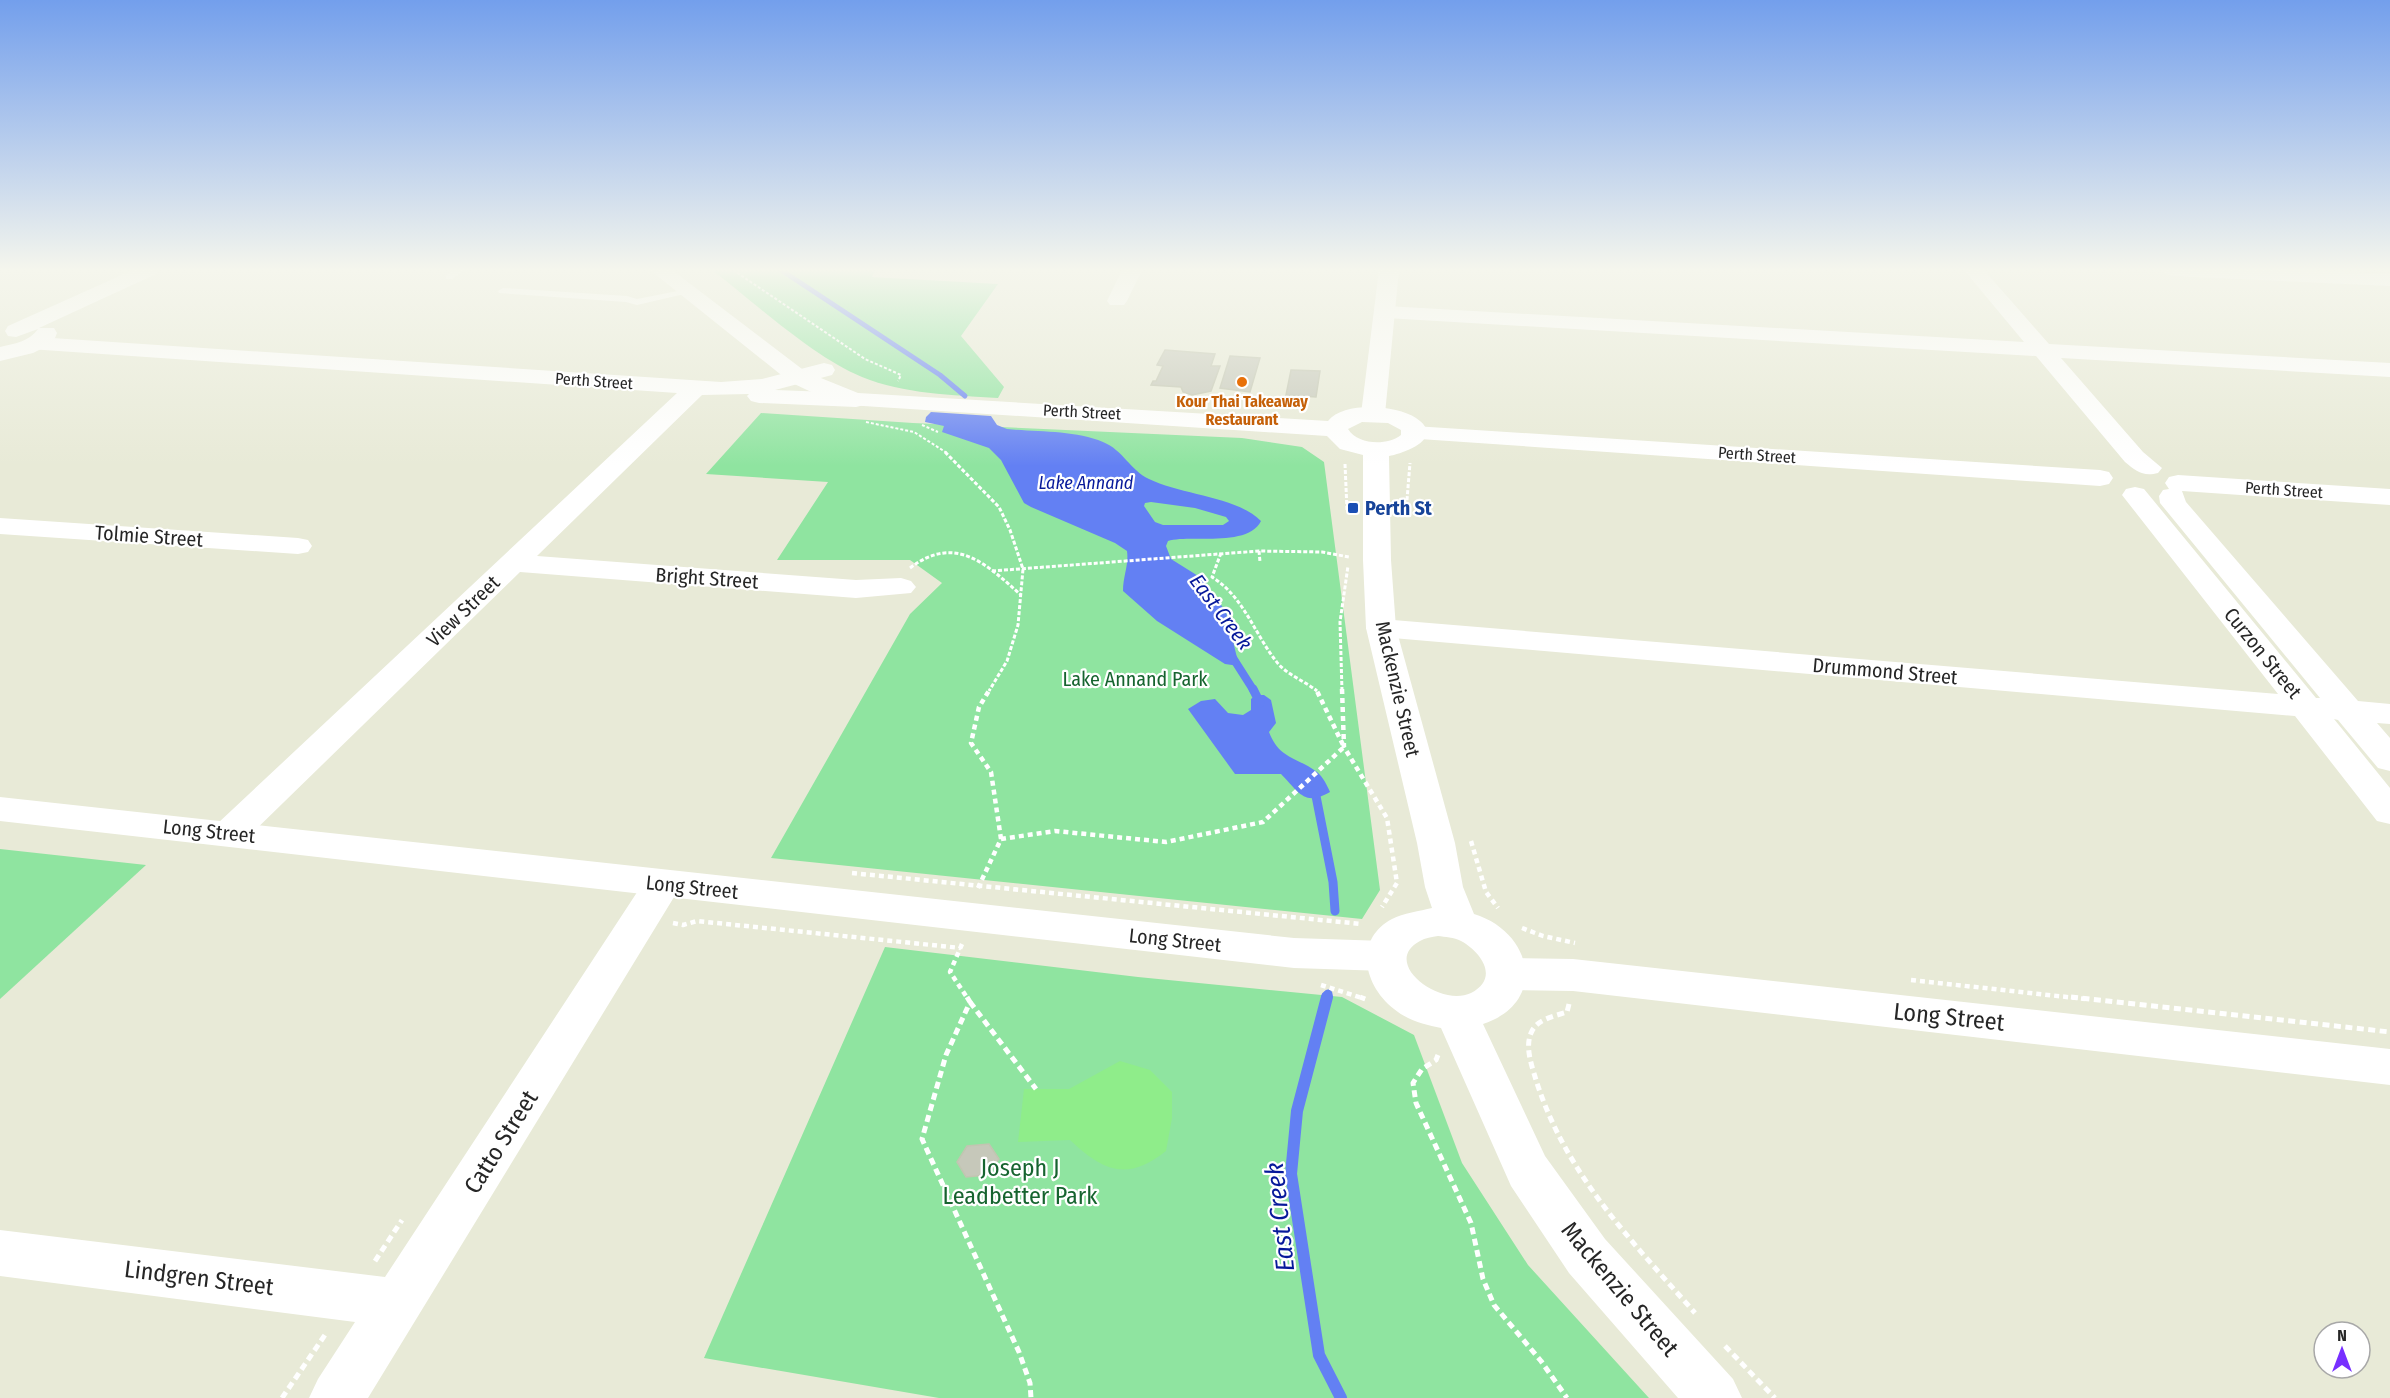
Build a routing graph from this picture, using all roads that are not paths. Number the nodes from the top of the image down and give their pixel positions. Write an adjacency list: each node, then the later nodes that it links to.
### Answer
1 (25, 335): 8 (street, Perth Street)
2 (45, 335): 8 (street)
3 (757, 335): 11 (street)
4 (1383, 335): 15 (street)
5 (1791, 335): 9 (street)
6 (2017, 335): 9 (street, Curzon Street)
7 (2020, 335): 9 (street, Curzon Street)
8 (40, 338): 10 (street); 13 (street, Perth Street)
9 (2030, 349): 12 (street); 19 (street, Curzon Street); 20 (street, Curzon Street)
10 (0, 354)
11 (809, 368): 13 (street, Perth Street); 14 (street)
12 (2390, 370)
13 (709, 389): 14 (street, Perth Street); 25 (street, View Street)
14 (869, 397): 16 (street, Perth Street)
15 (1373, 414): 16 (street); 17 (street)
16 (1336, 429): 18 (street)
17 (1414, 433): 18 (street); 19 (street, Perth Street)
18 (1376, 449): 27 (street, Mackenzie Street)
19 (2106, 471): 20 (street, Perth Street)
20 (2142, 481): 21 (street); 28 (street, Curzon Street)
21 (2175, 490): 22 (street, Perth Street); 29 (street, Curzon Street)
22 (2390, 497)
23 (0, 526): 24 (street, Tolmie Street)
24 (298, 546)
25 (513, 563): 26 (street, Bright Street); 34 (street, View Street)
26 (900, 587)
27 (1381, 628): 28 (street, Drummond Street); 36 (street, Mackenzie Street)
28 (2306, 707): 29 (street, Drummond Street); 33 (street, Curzon Street)
29 (2348, 710): 30 (street, Drummond Street); 31 (street, Curzon Street)
30 (2390, 714)
31 (2390, 760)
32 (0, 809): 34 (street, Long Street)
33 (2390, 812)
34 (230, 833): 35 (street, Long Street)
35 (653, 900): 37 (street, Long Street); 42 (street, Catto Street)
36 (1458, 924): 37 (street); 38 (street)
37 (1376, 939): 39 (street)
38 (1508, 974): 39 (street); 40 (street, Long Street)
39 (1445, 1030): 44 (street, Mackenzie Street)
40 (2390, 1067)
41 (0, 1252): 42 (street, Lindgren Street)
42 (399, 1303): 43 (street, Catto Street)
43 (337, 1398)
44 (1714, 1398)

